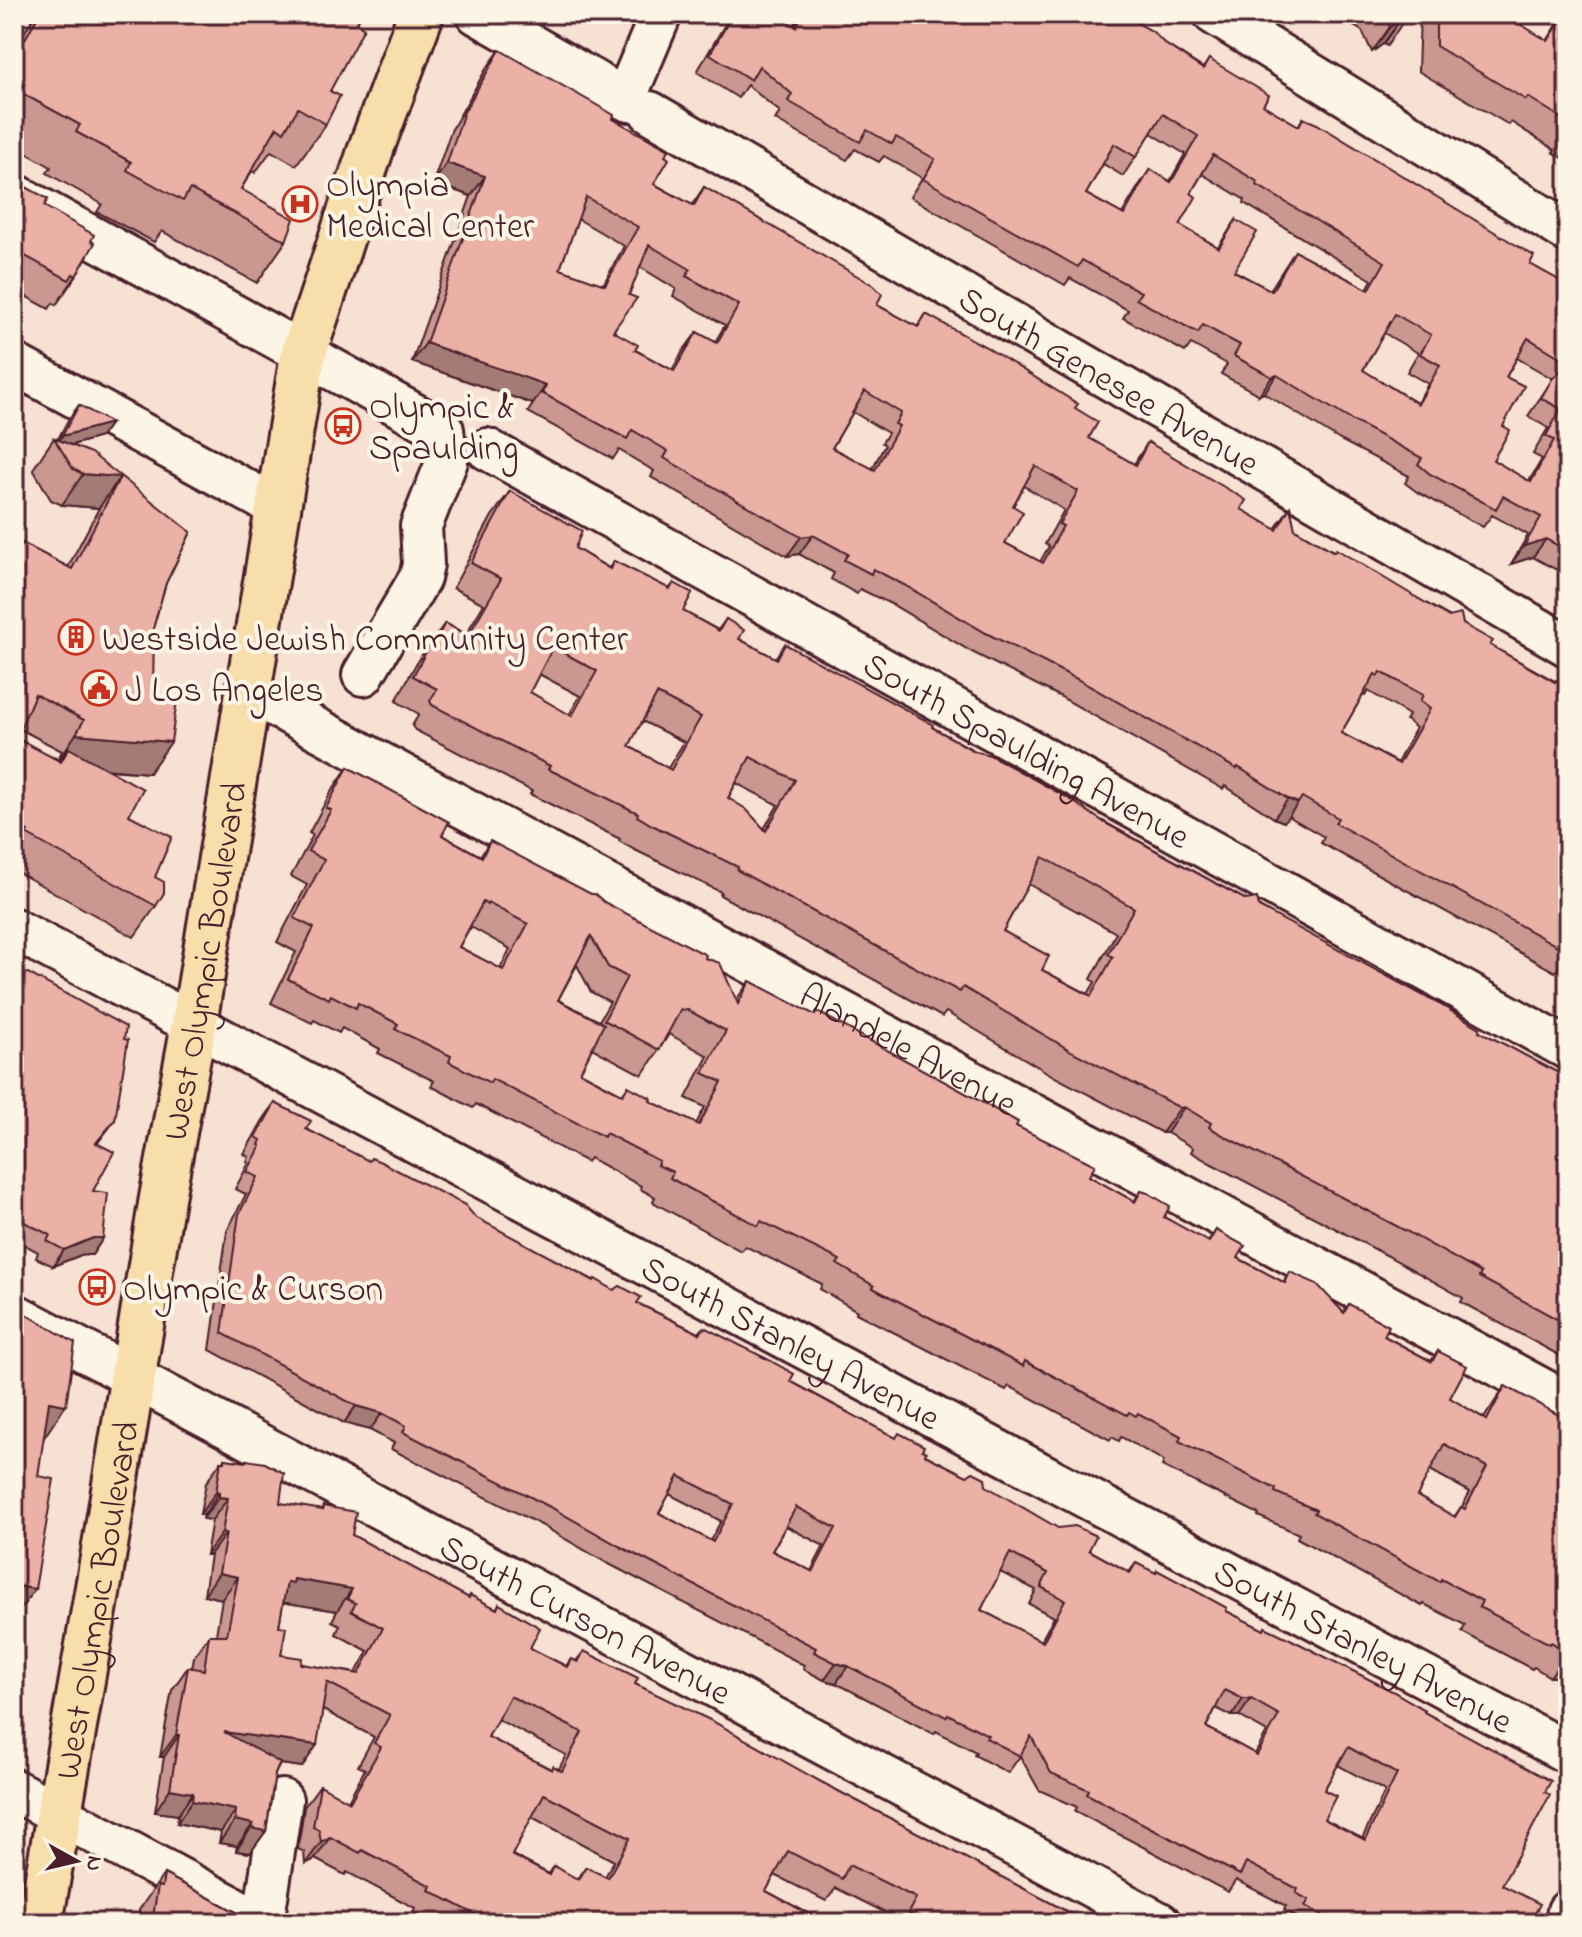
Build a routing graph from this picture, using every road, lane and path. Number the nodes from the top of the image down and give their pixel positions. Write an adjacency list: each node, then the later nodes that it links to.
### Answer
1 (421, 14): 8 (main road, West Olympic Boulevard)
2 (477, 14): 5 (street, South Genesee Avenue)
3 (661, 14): 5 (street)
4 (1214, 14): 7 (street)
5 (634, 104): 12 (street, South Genesee Avenue)
6 (14, 194): 8 (street)
7 (1568, 232)
8 (303, 355): 11 (main road, West Olympic Boulevard); 13 (street)
9 (14, 364): 11 (street)
10 (487, 449): 17 (street, South Spaulding Avenue)
11 (279, 508): 14 (main road, West Olympic Boulevard)
12 (1568, 646)
13 (363, 675)
14 (249, 692): 16 (main road, West Olympic Boulevard); 20 (street, Alandele Avenue)
15 (14, 929): 16 (street, South Stanley Avenue)
16 (194, 1024): 19 (main road, West Olympic Boulevard); 21 (street, South Stanley Avenue)
17 (1568, 1049)
18 (14, 1314): 19 (street, South Curson Avenue)
19 (133, 1378): 24 (main road, West Olympic Boulevard); 28 (street, South Curson Avenue)
20 (1568, 1403)
21 (1568, 1753)
22 (14, 1790): 24 (street)
23 (282, 1800): 27 (street)
24 (59, 1814): 26 (main road, West Olympic Boulevard); 27 (street)
25 (1568, 1911): 29 (street)
26 (40, 1923)
27 (263, 1923)
28 (1160, 1923)
29 (1566, 1923)

